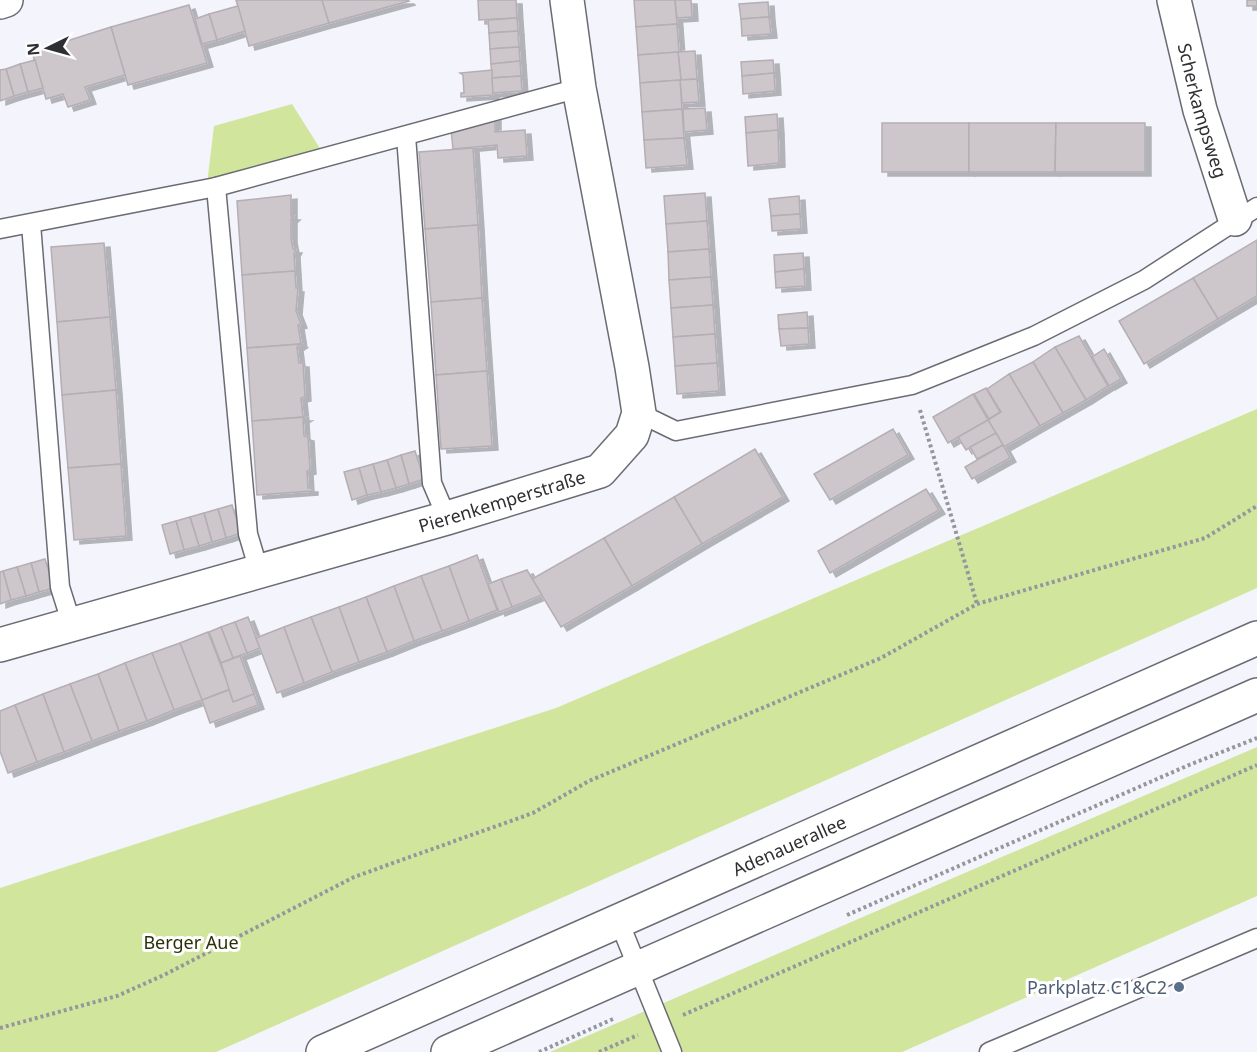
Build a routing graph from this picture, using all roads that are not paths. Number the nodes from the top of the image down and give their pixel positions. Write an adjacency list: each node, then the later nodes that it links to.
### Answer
1 (6, 0): 4 (main road)
2 (567, 0): 5 (main road)
3 (1174, 0): 8 (main road, Scherkampsweg)
4 (0, 2)
5 (579, 88): 6 (lane); 11 (main road)
6 (406, 136): 7 (lane); 12 (lane)
7 (216, 187): 9 (lane); 13 (lane)
8 (1246, 213): 11 (lane)
9 (31, 224): 10 (lane); 14 (lane)
10 (0, 229)
11 (639, 413): 12 (main road, Pierenkemperstraße)
12 (447, 518): 13 (main road, Pierenkemperstraße)
13 (259, 571): 14 (main road, Pierenkemperstraße)
14 (72, 625): 16 (main road, Pierenkemperstraße)
15 (1257, 638): 18 (main road, Adenauerallee)
16 (0, 645)
17 (1257, 695): 20 (main road)
18 (618, 919): 20 (lane); 21 (main road, Adenauerallee)
19 (1257, 938): 24 (lane)
20 (637, 967): 22 (main road); 23 (lane)
21 (323, 1052)
22 (448, 1052)
23 (672, 1052)
24 (989, 1052)

